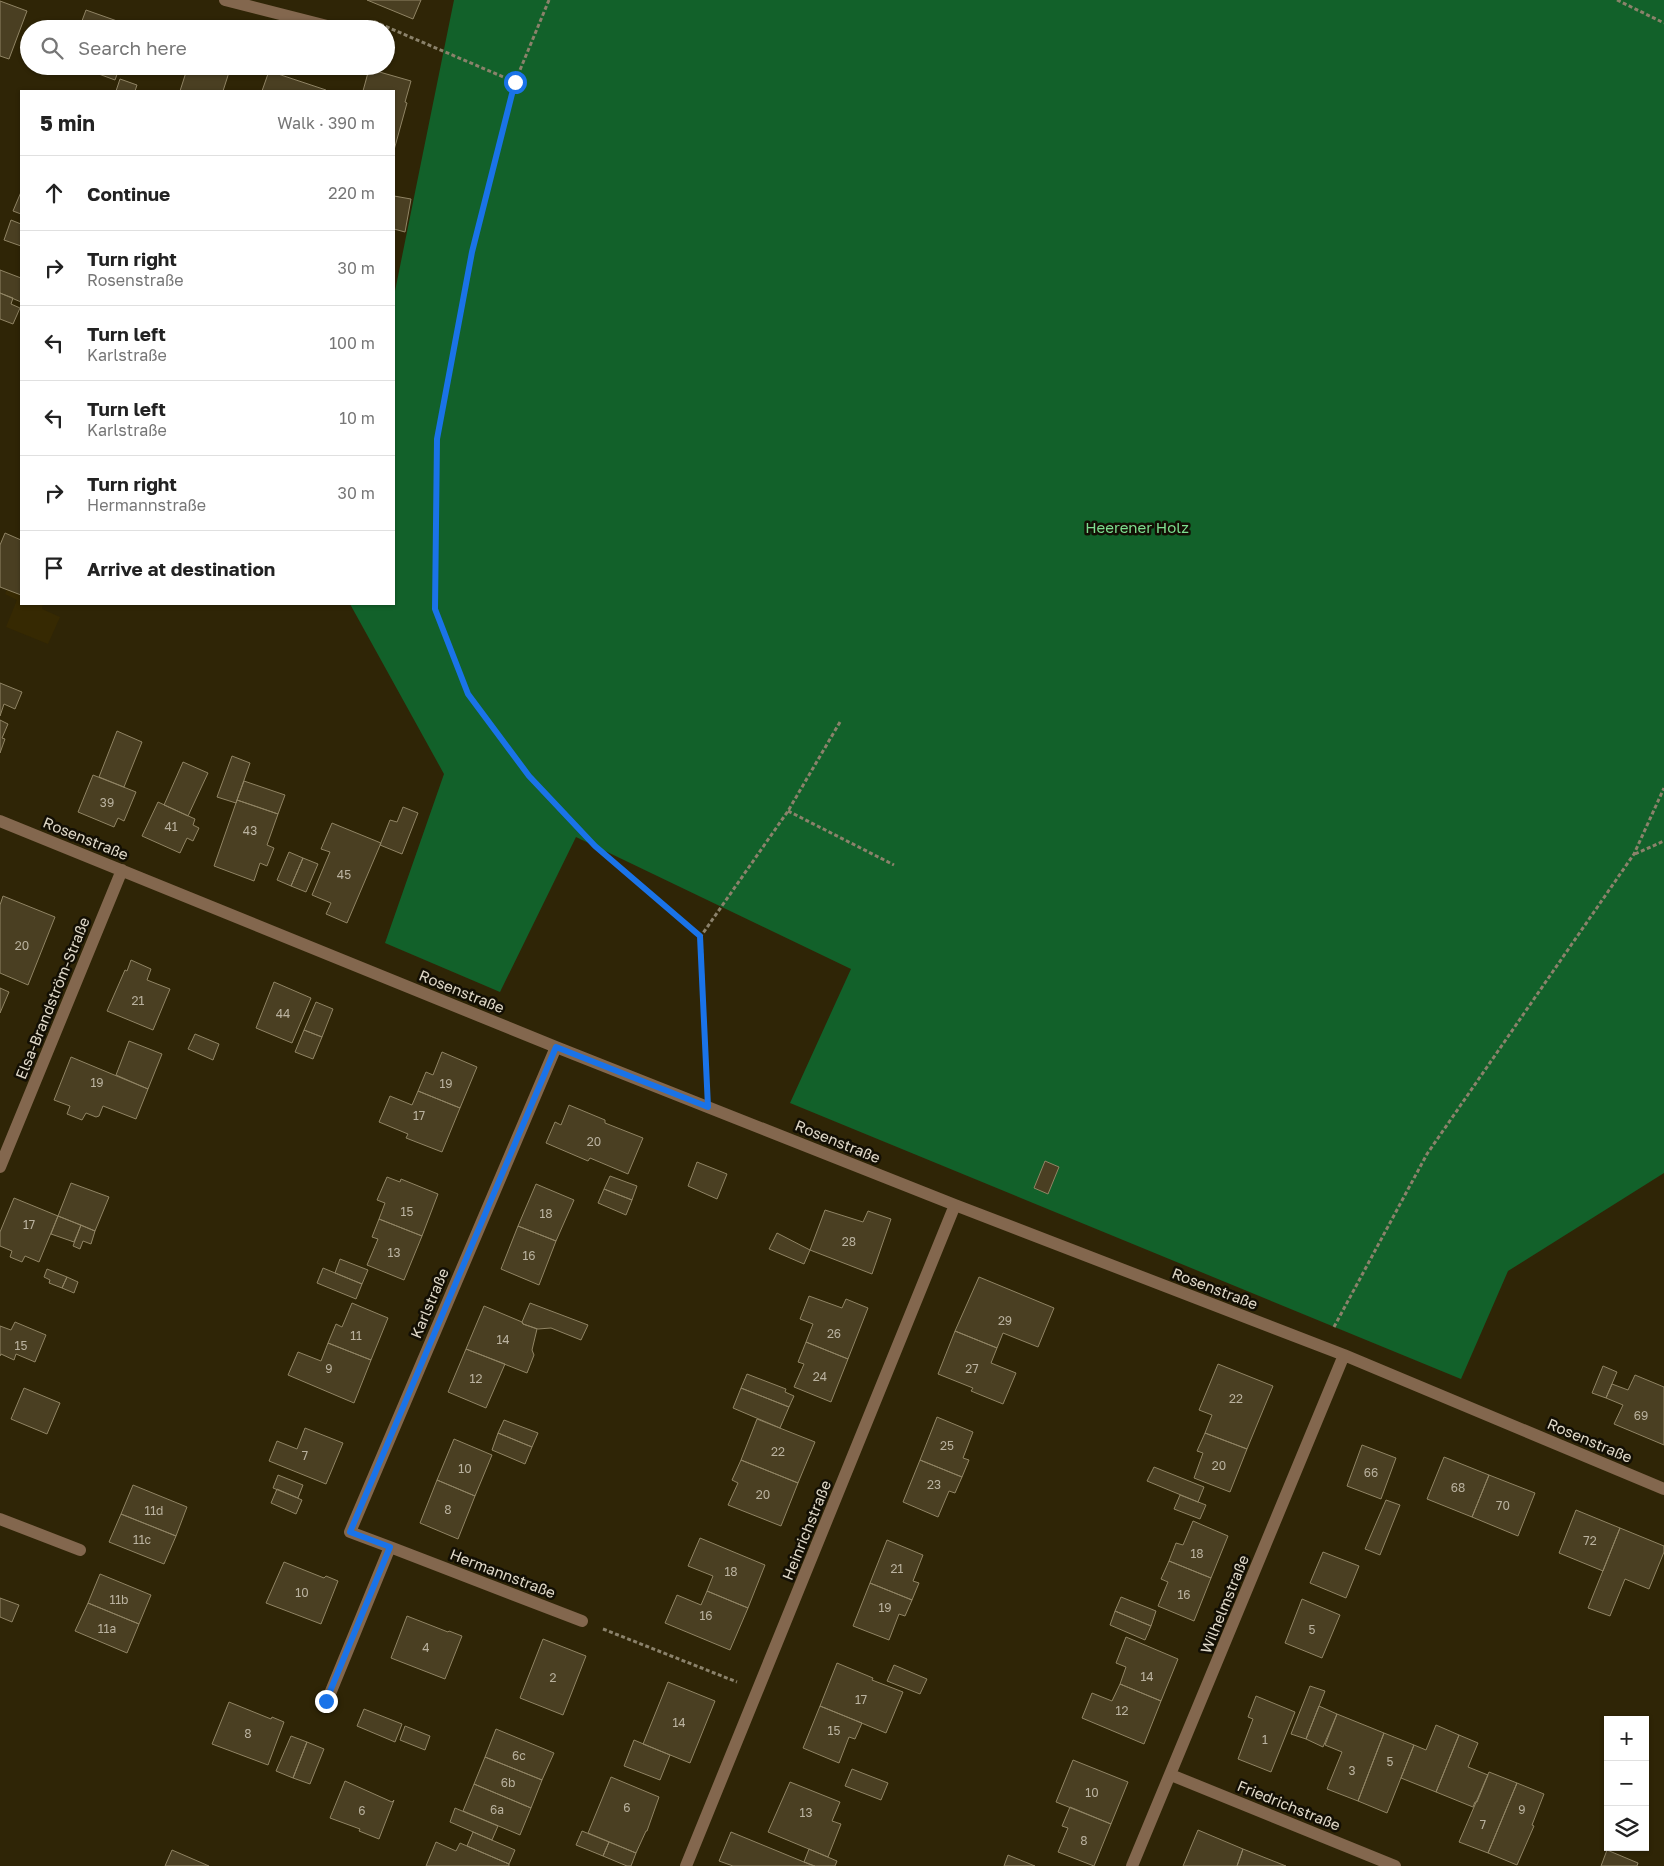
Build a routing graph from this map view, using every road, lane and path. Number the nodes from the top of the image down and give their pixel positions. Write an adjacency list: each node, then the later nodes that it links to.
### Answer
1 (225, 0): 4 (street)
2 (550, 0): 7 (path)
3 (1617, 0): 5 (path)
4 (304, 20)
5 (1664, 23)
6 (395, 30): 7 (path)
7 (515, 82): 16 (path)
8 (840, 722): 10 (path)
9 (1664, 788): 13 (path)
10 (788, 811): 14 (path); 16 (path)
11 (0, 820): 15 (street, Rosenstraße)
12 (1664, 841): 13 (path)
13 (1634, 854): 21 (path)
14 (894, 865)
15 (122, 870): 17 (street, Rosenstraße); 19 (street, Elsa-Brandström-Straße)
16 (700, 936): 18 (path)
17 (556, 1047): 18 (street, Rosenstraße); 25 (street, Karlstraße)
18 (708, 1107): 20 (street, Rosenstraße)
19 (0, 1167)
20 (955, 1205): 21 (street, Rosenstraße); 28 (street, Heinrichstraße)
21 (1323, 1347): 22 (street, Rosenstraße)
22 (1344, 1355): 23 (street, Rosenstraße); 30 (street, Wilhelmstraße)
23 (1664, 1489)
24 (0, 1519): 26 (street)
25 (390, 1547): 27 (street, Hermannstraße); 29 (street)
26 (80, 1550)
27 (582, 1621): 28 (path)
28 (758, 1691): 31 (street, Heinrichstraße)
29 (326, 1701)
30 (1171, 1775): 32 (street, Wilhelmstraße); 33 (street, Friedrichstraße)
31 (686, 1866)
32 (1132, 1866)
33 (1395, 1866)

